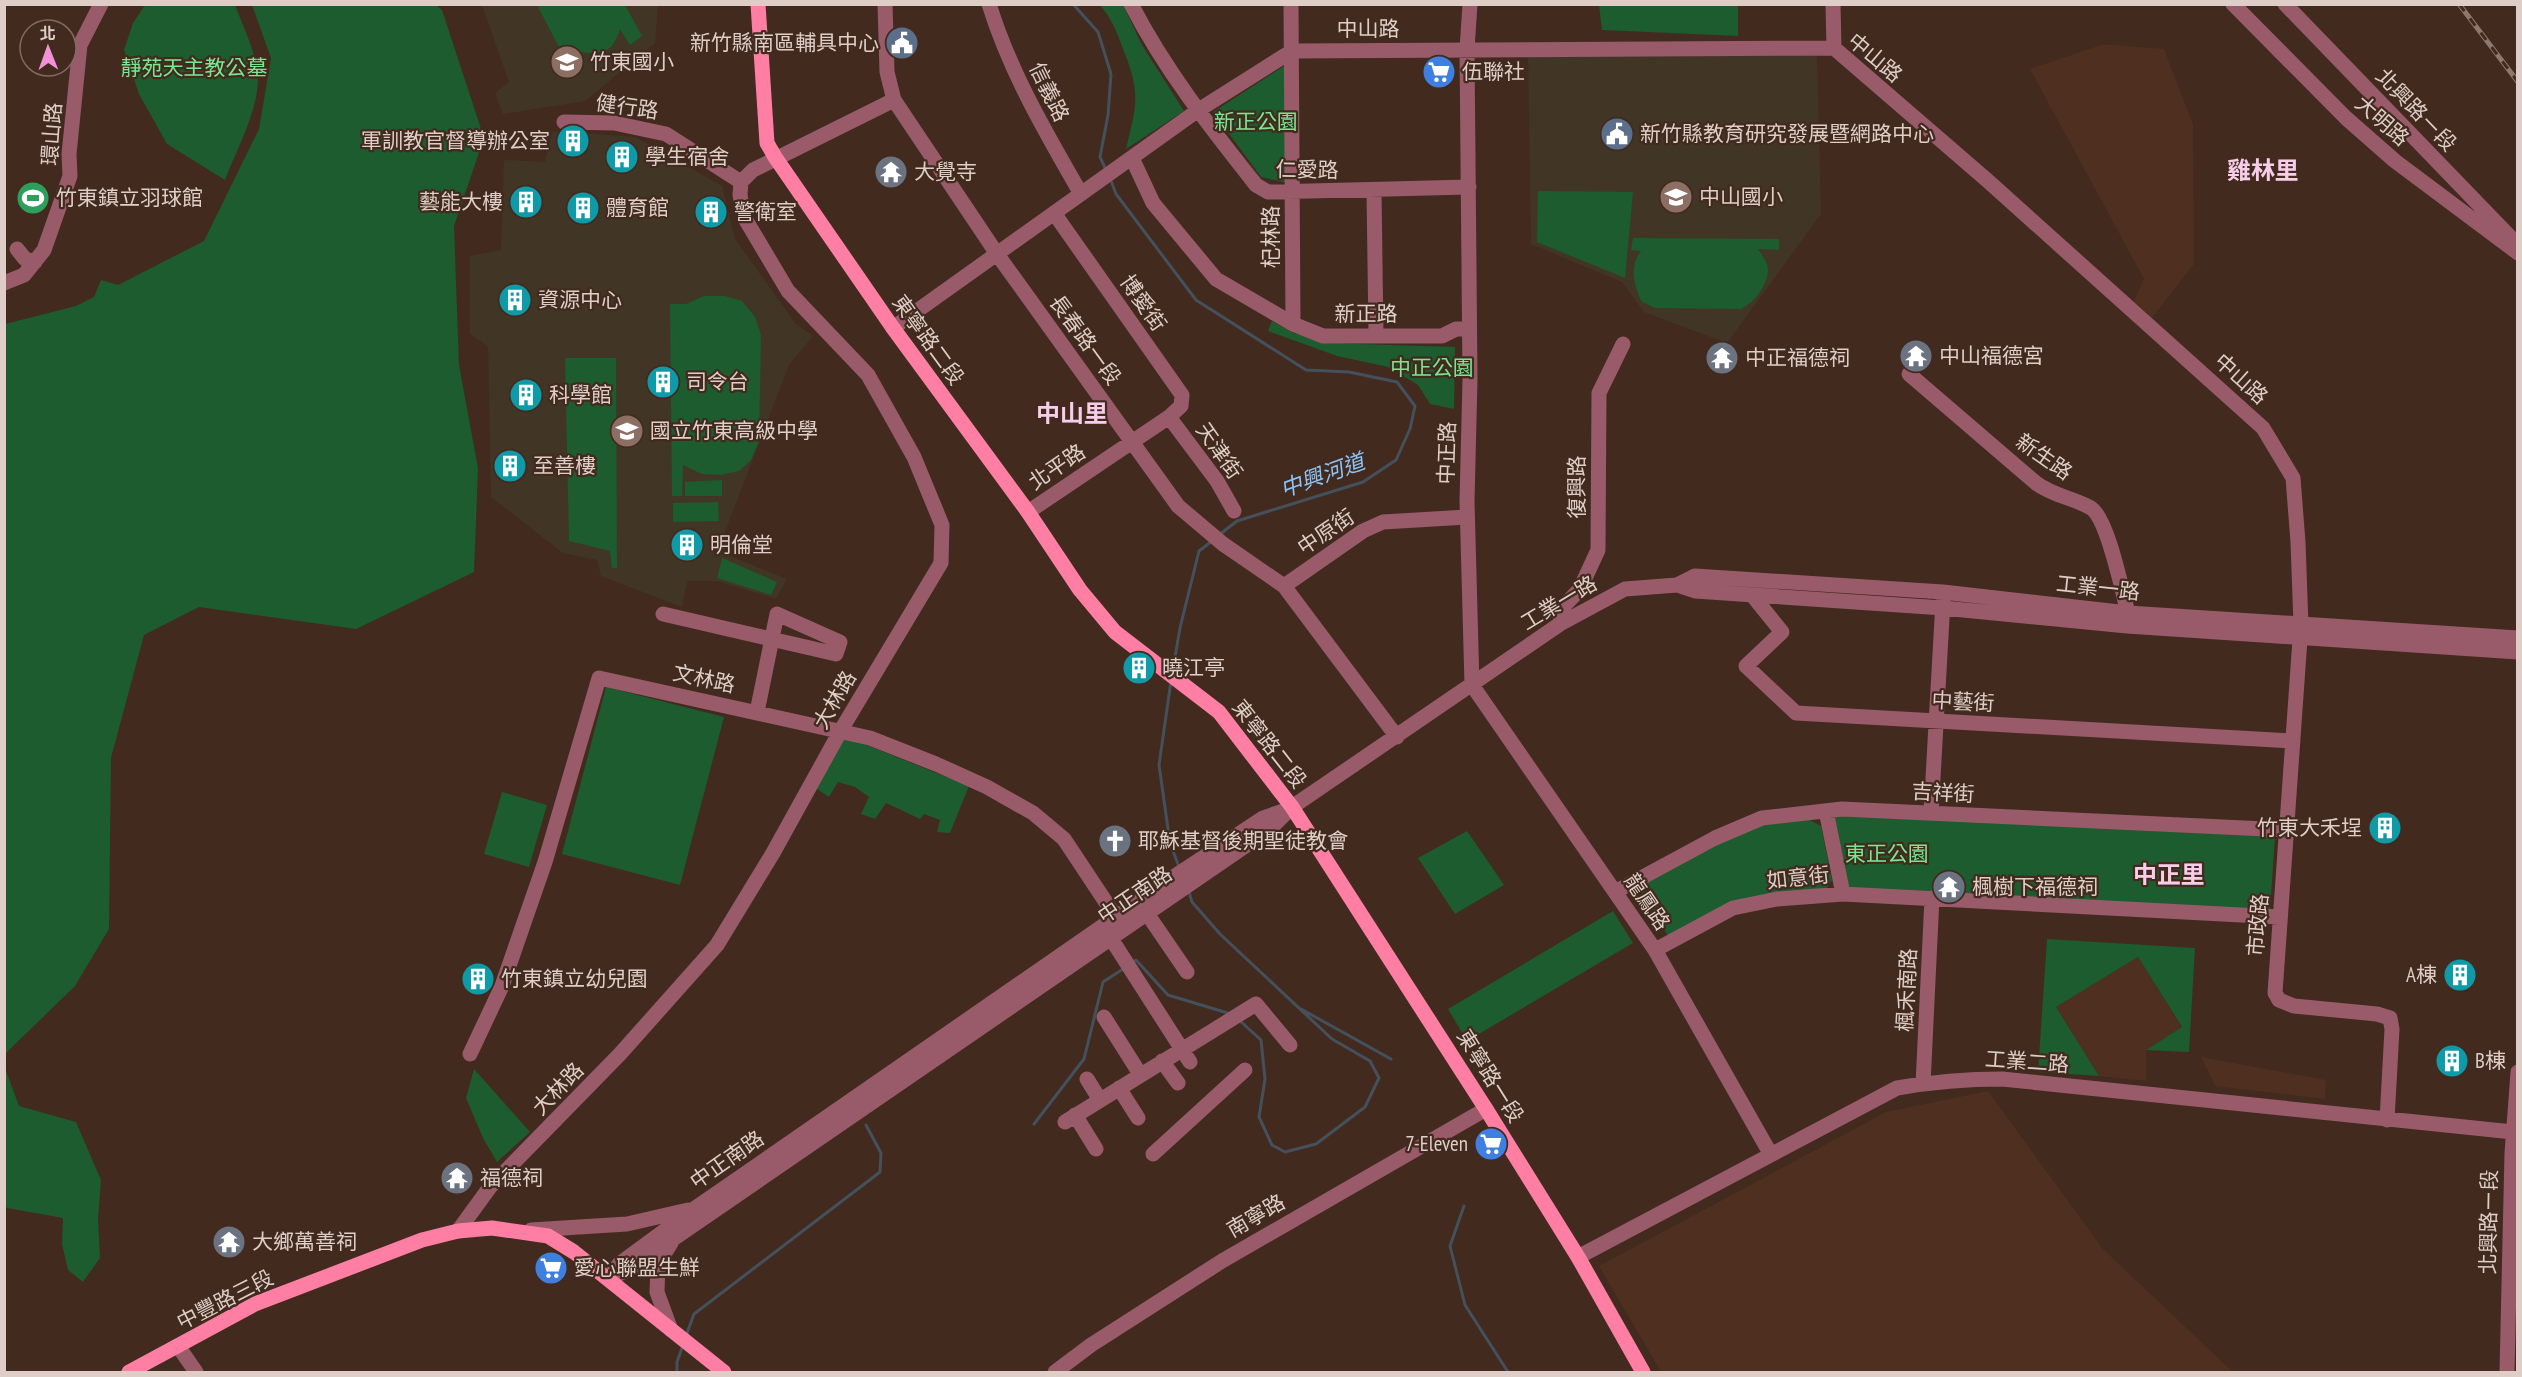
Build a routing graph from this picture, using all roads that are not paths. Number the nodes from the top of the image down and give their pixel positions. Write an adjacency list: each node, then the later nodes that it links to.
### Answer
1 (101, 4): 29 (street, 環山路)
2 (758, 4): 17 (main road, 東寧路二段)
3 (885, 4): 14 (street, 長春路一段)
4 (989, 4): 23 (street, 信義路)
5 (1131, 4): 15 (street, 仁愛路)
6 (1291, 4): 13 (street, 杞林路)
7 (1470, 4): 12 (street, 中正路)
8 (1833, 4): 11 (street)
9 (2233, 4): 27 (street, 大明路)
10 (2285, 4): 25 (street, 北興路ㄧ段)
11 (1834, 48): 12 (street, 中山路); 52 (street, 中山路)
12 (1467, 49): 13 (street, 中山路); 20 (street, 中正路)
13 (1292, 51): 15 (street); 22 (street, 杞林路)
14 (894, 100): 17 (street); 28 (street, 長春路一段)
15 (1197, 111): 18 (street); 22 (street, 仁愛路)
16 (564, 122): 19 (street, 健行路)
17 (775, 158): 19 (street); 32 (main road, 東寧路二段)
18 (1126, 162): 23 (street); 31 (street, 新正路)
19 (741, 182): 58 (street, 大林路)
20 (1469, 187): 21 (street, 仁愛路); 33 (street, 中正路)
21 (1374, 191): 22 (street, 仁愛路); 34 (street)
22 (1291, 193): 31 (street, 杞林路)
23 (1082, 194): 24 (street)
24 (1054, 213): 28 (street); 39 (street, 博愛街)
25 (2517, 244)
26 (17, 249): 29 (street)
27 (2517, 253)
28 (997, 254): 32 (street); 40 (street, 長春路一段)
29 (35, 262): 30 (street, 環山路)
30 (4, 283)
31 (1293, 324): 34 (street, 新正路)
32 (893, 328): 42 (main road, 東寧路二段)
33 (1469, 329): 35 (street, 新正路); 37 (street, 中正路)
34 (1376, 335): 35 (street, 新正路)
35 (1442, 336): 37 (street, 新正路)
36 (1623, 344): 51 (street, 復興路)
37 (1469, 346): 43 (street, 中正路)
38 (1909, 374): 50 (street, 新生路)
39 (1169, 417): 40 (street, 北平路); 41 (street, 天津街)
40 (1131, 442): 42 (street, 北平路); 45 (street, 長春路一段)
41 (1234, 511)
42 (1028, 512): 61 (main road, 東寧路二段)
43 (1467, 517): 45 (street, 中原街); 55 (street, 中正路)
44 (1677, 585): 46 (street, 工業一路); 47 (street, 工業一路); 51 (street, 工業一路)
45 (1284, 586): 59 (street, 長春路一段)
46 (1943, 592): 48 (street); 50 (street, 工業一路)
47 (1752, 595): 48 (street, 工業一路); 57 (street, 中藝街)
48 (1942, 609): 50 (street, 工業一路); 57 (street)
49 (663, 614): 56 (street)
50 (2128, 620): 52 (street, 工業一路)
51 (1560, 624): 55 (street, 工業一路)
52 (2301, 631): 53 (street, 工業一路); 54 (street, 工業一路); 60 (street, 市政路)
53 (2517, 638)
54 (2517, 652)
55 (1472, 685): 59 (street); 66 (street, 龍鳳路)
56 (757, 712): 58 (street, 文林路); 78 (street, 文林路)
57 (1937, 721): 60 (street, 中藝街); 63 (street)
58 (841, 730): 71 (street, 文林路); 97 (street, 大林路)
59 (1397, 737): 61 (street)
60 (2293, 741): 64 (street, 市政路)
61 (1292, 807): 65 (street, 中正南路); 89 (main road, 東寧路一段)
62 (1826, 811): 63 (street, 吉祥街); 66 (street, 吉祥街); 67 (street)
63 (1931, 813): 64 (street, 吉祥街)
64 (2287, 830): 70 (street, 市政路)
65 (1183, 879): 69 (street, 中正南路); 71 (street, 中正南路)
66 (1615, 892): 73 (street, 龍鳳路)
67 (1843, 894): 68 (street, 如意街); 73 (street, 如意街)
68 (1932, 898): 70 (street, 如意街); 86 (street, 楓禾南路)
69 (1146, 912): 71 (street, 中正南路); 74 (street)
70 (2279, 917): 91 (street, 市政路)
71 (1120, 922): 72 (street, 中正南路); 96 (street, 中正南路)
72 (1110, 937): 77 (street); 99 (street, 中正南路)
73 (1655, 950): 94 (street, 龍鳳路)
74 (1187, 972)
75 (1104, 1017): 83 (street)
76 (1290, 1045): 77 (street)
77 (1181, 1049): 79 (street); 80 (street)
78 (470, 1054)
79 (1162, 1061): 83 (street); 85 (street)
80 (1190, 1062)
81 (1245, 1071): 95 (street)
82 (2517, 1072): 92 (street, 北興路ㄧ段)
83 (1140, 1074): 87 (street)
84 (1087, 1079): 88 (street)
85 (1178, 1083)
86 (1923, 1084): 91 (street, 工業二路); 94 (street, 工業二路)
87 (1119, 1088): 88 (street); 90 (street)
88 (1100, 1100): 93 (street)
89 (1486, 1109): 100 (main road, 東寧路一段); 107 (street, 南寧路)
90 (1138, 1118)
91 (2387, 1120): 92 (street, 工業二路)
92 (2513, 1132): 109 (street, 北興路ㄧ段)
93 (1096, 1149)
94 (1770, 1153): 100 (street, 工業二路)
95 (1154, 1154)
96 (694, 1209): 98 (street); 101 (street, 中正南路)
97 (458, 1231): 98 (main road, 中豐路三段); 103 (main road, 中豐路三段)
98 (523, 1231): 101 (main road, 中豐路三段)
99 (675, 1237): 101 (street, 中正南路); 102 (street)
100 (1578, 1257): 108 (main road, 東寧路一段)
101 (609, 1278): 102 (main road, 中豐路三段)
102 (671, 1330): 106 (main road, 中豐路三段)
103 (178, 1346): 104 (main road, 中豐路三段); 105 (street)
104 (129, 1372)
105 (196, 1372)
106 (724, 1372)
107 (1055, 1372)
108 (1643, 1372)
109 (2507, 1372)

